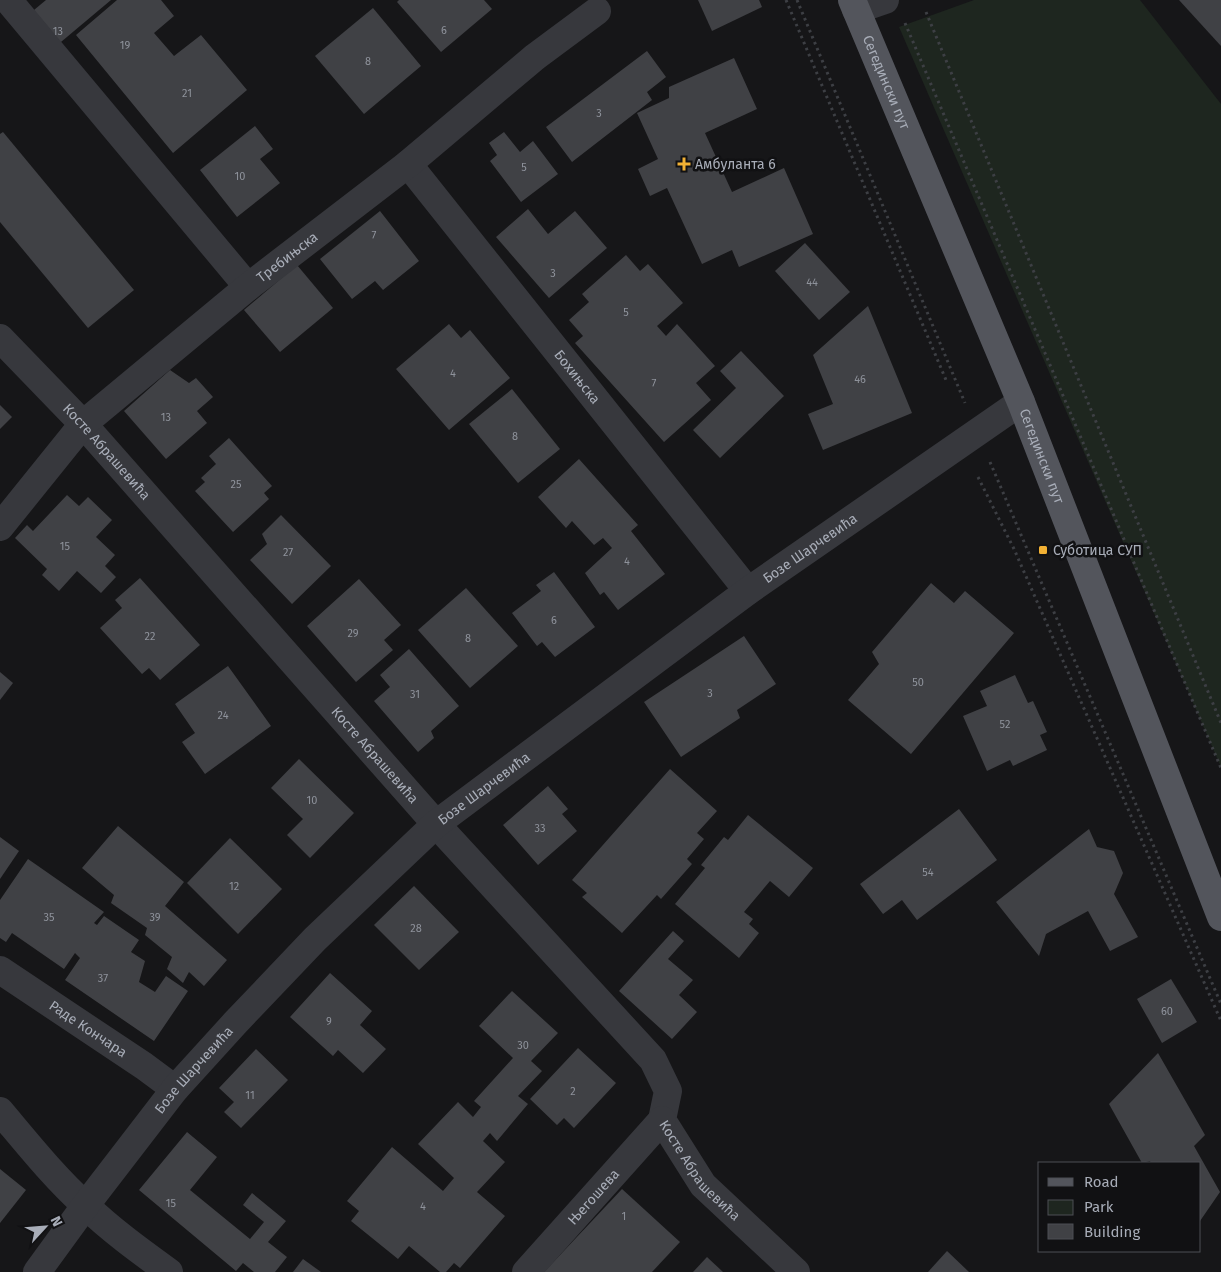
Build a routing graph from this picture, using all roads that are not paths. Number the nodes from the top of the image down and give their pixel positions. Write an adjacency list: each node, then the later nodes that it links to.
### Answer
1 (8, 0): 6 (street)
2 (854, 5): 3 (street); 8 (main road, Сегедински пут)
3 (894, 9)
4 (597, 11): 5 (street, Требињска)
5 (408, 164): 6 (street, Требињска); 11 (street, Бохињска)
6 (248, 287): 9 (street, Требињска)
7 (0, 338): 9 (street, Косте Абрашевића)
8 (1021, 402): 11 (street, Бозе Шарчевића); 13 (main road, Сегедински пут)
9 (83, 424): 10 (street, Требињска); 12 (street, Косте Абрашевића)
10 (0, 527)
11 (748, 591): 12 (street, Бозе Шарчевића)
12 (436, 824): 15 (street, Бозе Шарчевића); 17 (street, Косте Абрашевића)
13 (1221, 917)
14 (0, 970): 15 (street, Раде Кончара)
15 (175, 1089): 18 (street, Бозе Шарчевића)
16 (0, 1111): 18 (street)
17 (662, 1120): 21 (street, Његошева); 22 (street, Косте Абрашевића)
18 (85, 1206): 19 (street, Бозе Шарчевића); 20 (street)
19 (37, 1272)
20 (169, 1272)
21 (526, 1272)
22 (796, 1272)

